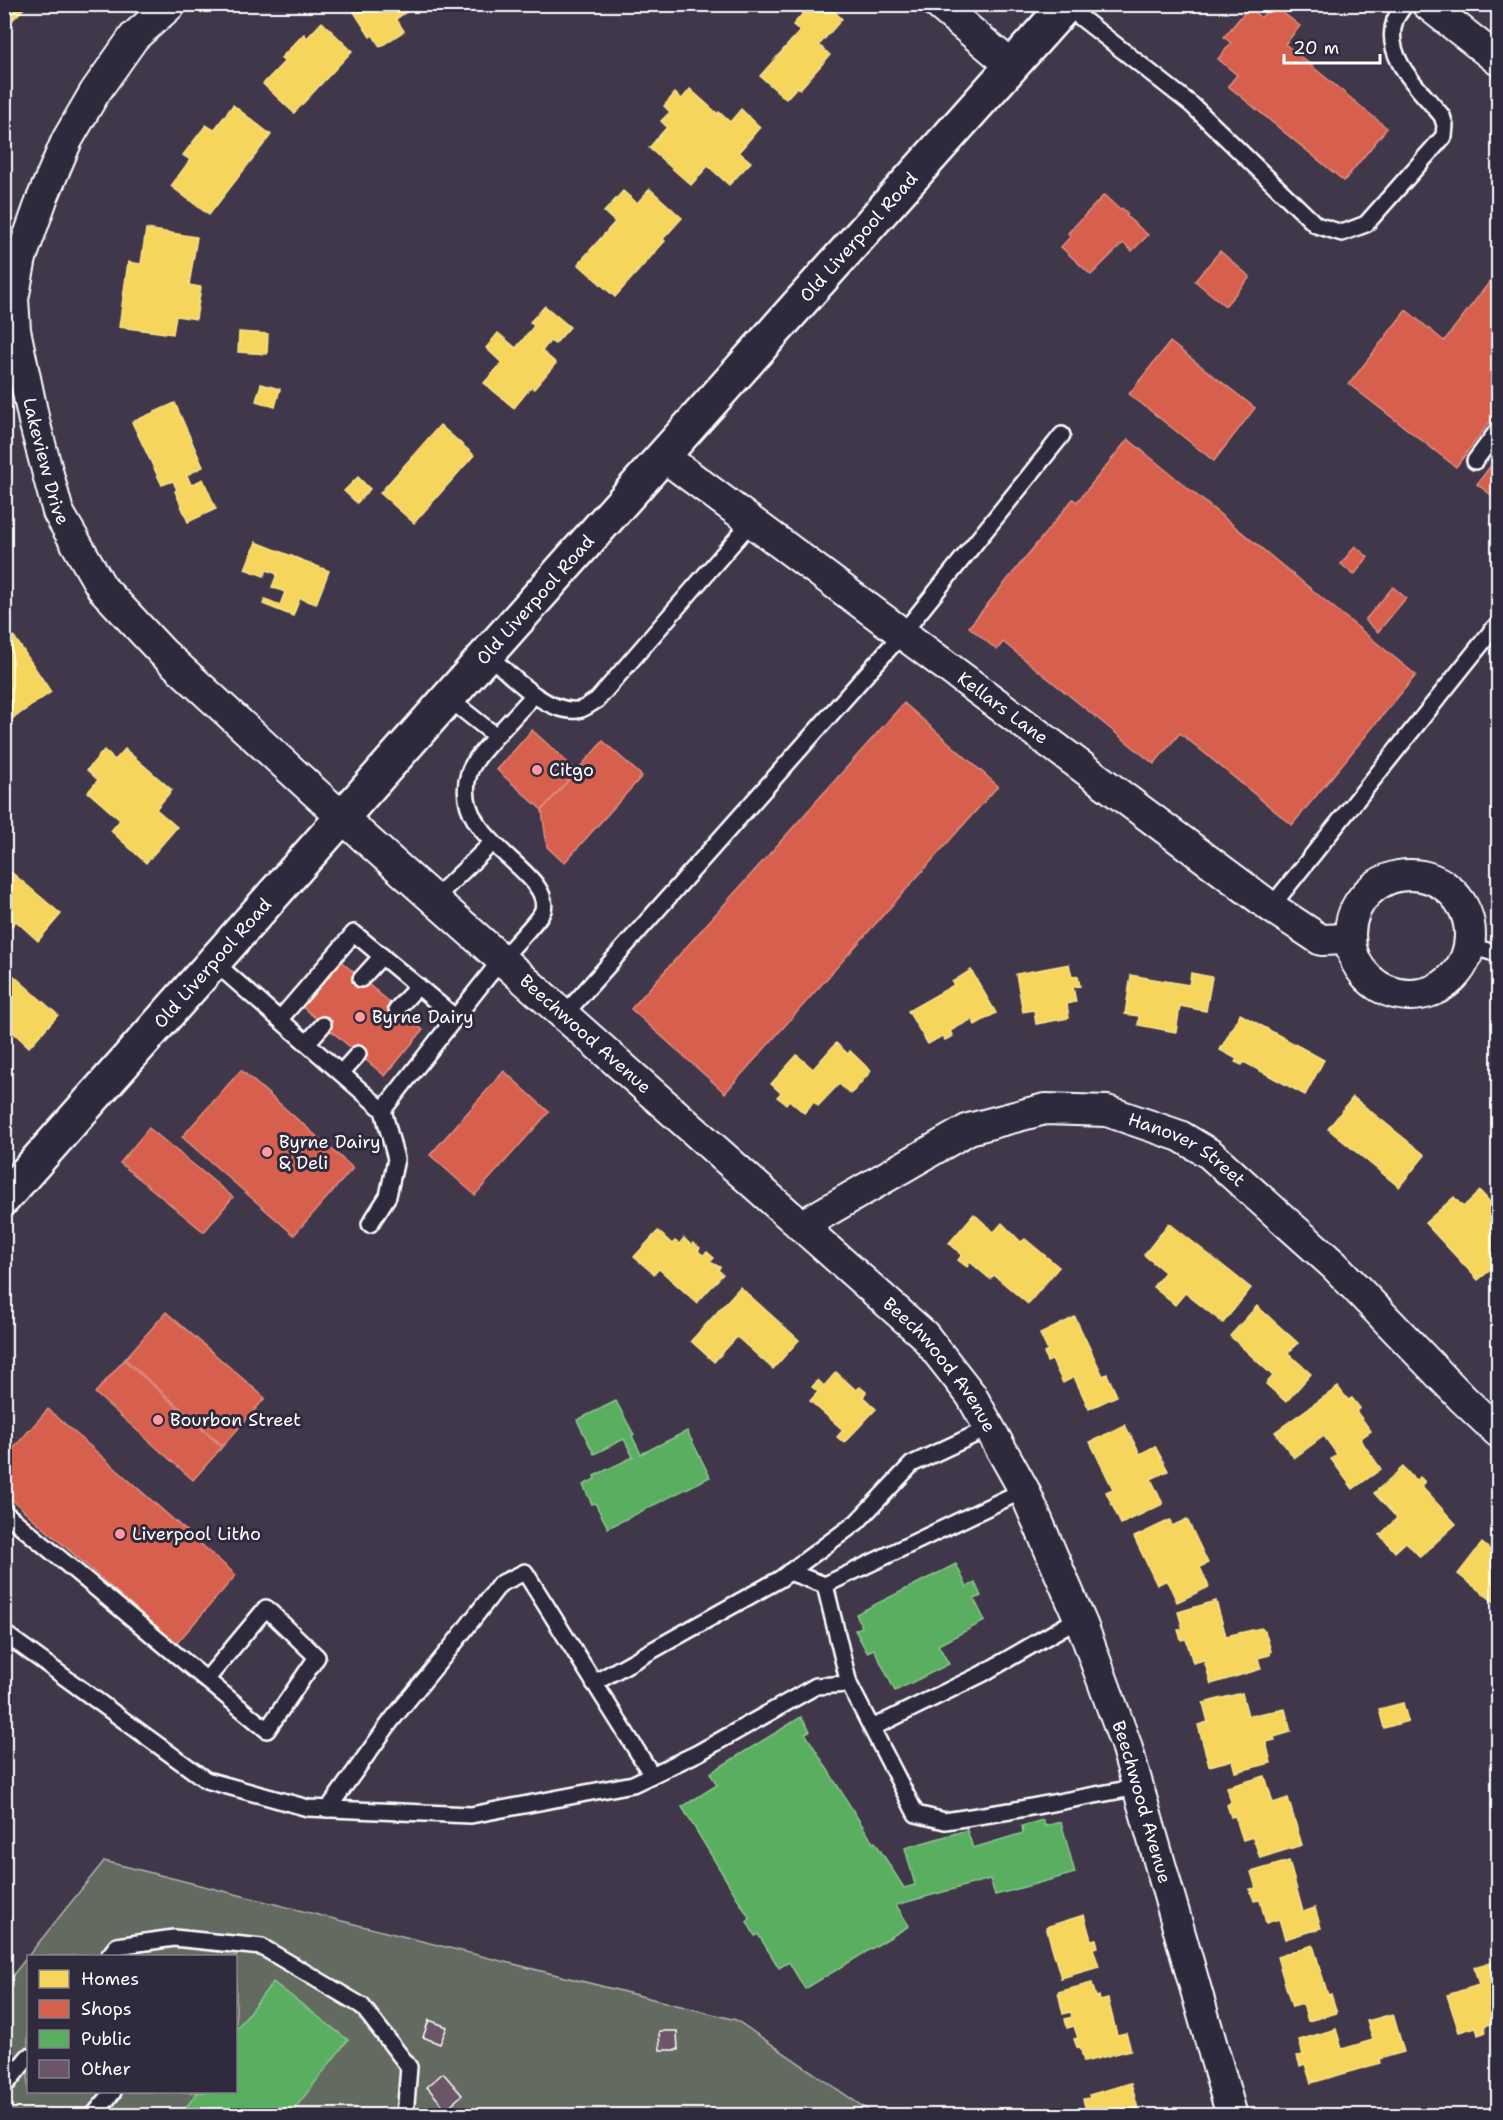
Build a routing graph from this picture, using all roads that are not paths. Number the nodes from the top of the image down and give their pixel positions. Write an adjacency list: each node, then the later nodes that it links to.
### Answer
1 (171, 4): 8 (street, Lakeview Drive)
2 (938, 4): 7 (street)
3 (1405, 4): 5 (lane)
4 (1427, 4): 6 (street)
5 (1067, 5): 7 (main road, Old Liverpool Road)
6 (1498, 60)
7 (1012, 66): 11 (main road, Old Liverpool Road)
8 (9, 299): 20 (street, Lakeview Drive)
9 (1498, 430): 12 (lane)
10 (1062, 435): 15 (lane)
11 (663, 456): 13 (street, Kellars Lane); 16 (main road, Old Liverpool Road)
12 (1475, 461)
13 (751, 522): 15 (street, Kellars Lane); 17 (lane)
14 (1494, 628): 23 (lane)
15 (902, 634): 23 (street, Kellars Lane); 33 (lane)
16 (488, 655): 17 (lane); 18 (main road, Old Liverpool Road)
17 (534, 695): 19 (lane)
18 (448, 698): 19 (lane); 20 (main road, Old Liverpool Road)
19 (496, 736): 21 (lane)
20 (343, 816): 22 (street, Beechwood Avenue); 29 (main road, Old Liverpool Road)
21 (492, 843): 22 (lane); 28 (lane)
22 (434, 899): 28 (street, Beechwood Avenue)
23 (1270, 907): 24 (street, Kellars Lane)
24 (1349, 939): 25 (street); 25 (street)
25 (1470, 946): 26 (lane)
26 (1498, 954)
27 (382, 956): 30 (lane); 31 (lane); 35 (lane)
28 (502, 960): 33 (street, Beechwood Avenue); 34 (lane)
29 (214, 962): 35 (lane); 41 (main road, Old Liverpool Road)
30 (361, 979)
31 (418, 986): 32 (lane); 34 (lane)
32 (398, 1009)
33 (564, 1015): 43 (street, Beechwood Avenue)
34 (456, 1018): 40 (lane)
35 (280, 1019): 37 (lane)
36 (323, 1025): 37 (lane)
37 (307, 1043): 39 (lane)
38 (358, 1054): 39 (lane)
39 (340, 1072): 40 (lane)
40 (383, 1110): 42 (lane)
41 (4, 1198)
42 (370, 1224)
43 (801, 1226): 44 (street, Beechwood Avenue); 45 (street, Hanover Street)
44 (989, 1428): 46 (street, Beechwood Avenue); 48 (lane)
45 (1498, 1432)
46 (1024, 1490): 49 (lane); 50 (street, Beechwood Avenue)
47 (4, 1512): 52 (lane)
48 (789, 1572): 49 (lane); 53 (lane)
49 (825, 1585): 54 (lane)
50 (1079, 1618): 55 (lane); 57 (street, Beechwood Avenue)
51 (4, 1633): 58 (lane)
52 (206, 1680): 52 (lane)
53 (594, 1683): 56 (lane); 58 (lane)
54 (849, 1684): 55 (lane); 56 (lane)
55 (872, 1728): 57 (lane)
56 (652, 1775): 58 (lane)
57 (1138, 1787): 66 (street, Beechwood Avenue)
58 (328, 1809)
59 (205, 1949): 60 (lane); 65 (lane)
60 (110, 1955)
61 (27, 2058): 62 (lane)
62 (4, 2087)
63 (111, 2093): 64 (lane)
64 (93, 2115)
65 (405, 2115)
66 (1232, 2115)

